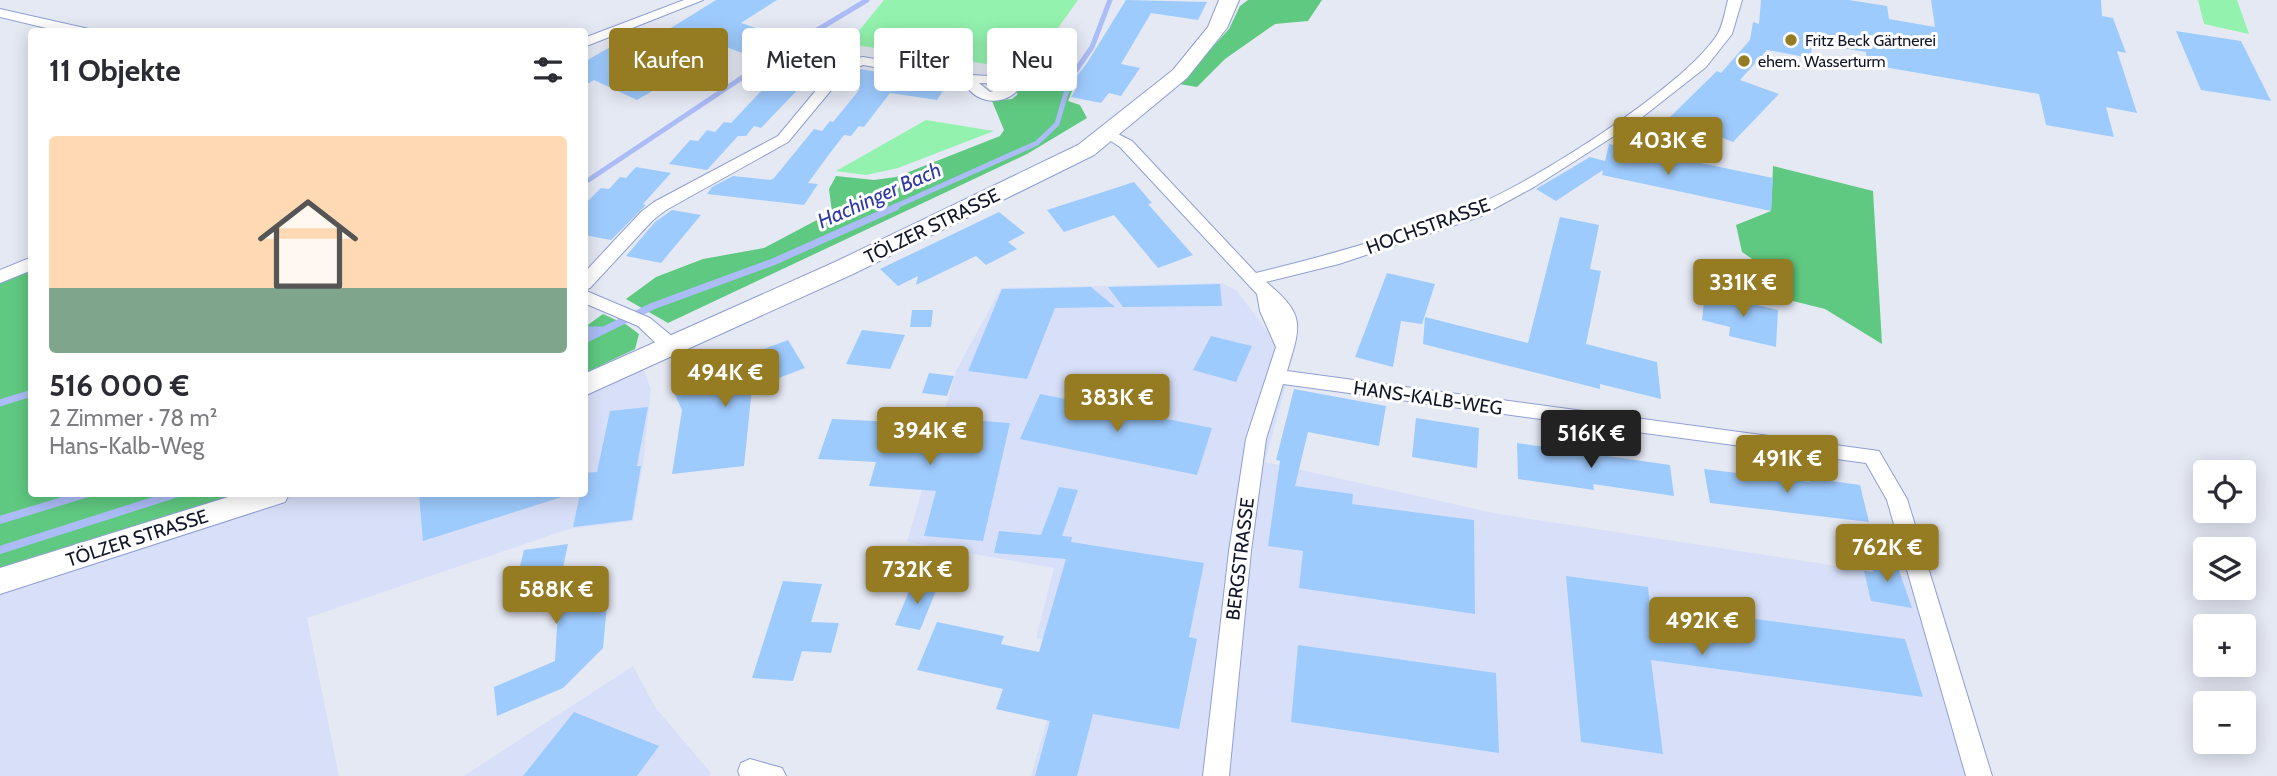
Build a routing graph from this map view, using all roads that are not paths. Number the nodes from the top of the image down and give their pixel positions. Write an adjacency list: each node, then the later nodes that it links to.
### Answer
1 (696, 0): 6 (street)
2 (1229, 0): 8 (main road, TÖLZER STRASSE)
3 (1735, 0): 12 (street, HOCHSTRASSE)
4 (0, 13): 5 (street)
5 (66, 28)
6 (588, 41)
7 (874, 63): 11 (street)
8 (1108, 134): 12 (street, BERGSTRASSE); 14 (main road, TÖLZER STRASSE)
9 (28, 265): 10 (street)
10 (0, 277)
11 (588, 280)
12 (1252, 280): 15 (street, BERGSTRASSE)
13 (588, 298): 14 (street)
14 (673, 347): 16 (main road, TÖLZER STRASSE)
15 (1274, 376): 19 (street, BERGSTRASSE); 20 (street, HANS-KALB-WEG)
16 (588, 384)
17 (265, 497): 18 (main road, TÖLZER STRASSE)
18 (0, 581)
19 (1216, 776)
20 (1979, 776)

